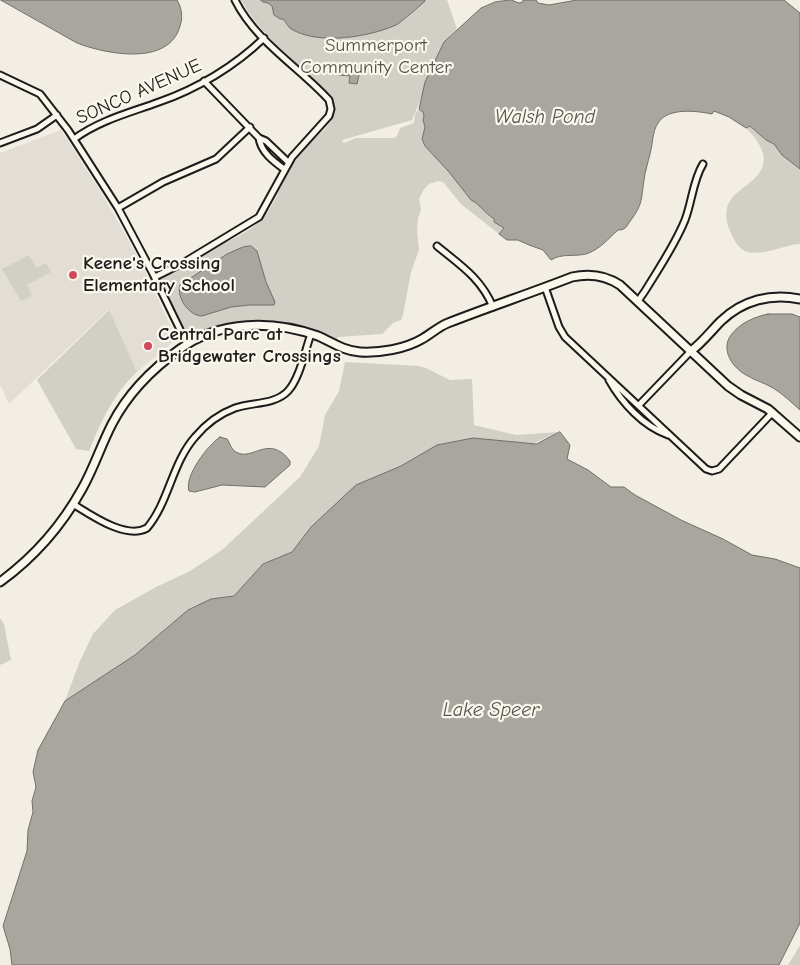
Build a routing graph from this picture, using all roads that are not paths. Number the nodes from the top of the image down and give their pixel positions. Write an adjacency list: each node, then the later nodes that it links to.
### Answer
1 (235, 0): 2 (street)
2 (264, 38): 4 (street, SONCO AVENUE); 10 (street)
3 (0, 75): 5 (street)
4 (204, 81): 6 (street); 7 (street, SONCO AVENUE)
5 (57, 115): 7 (street); 9 (street)
6 (250, 127): 8 (street); 13 (street)
7 (74, 138): 13 (street)
8 (259, 138): 10 (street); 12 (street)
9 (0, 143)
10 (288, 162): 12 (street)
11 (703, 164): 18 (street)
12 (284, 169): 15 (street)
13 (118, 208): 15 (street)
14 (437, 246): 19 (street)
15 (155, 277): 21 (street)
16 (545, 288): 18 (street); 19 (street); 23 (street)
17 (800, 299): 22 (street)
18 (638, 301): 22 (street)
19 (493, 307): 20 (street)
20 (311, 334): 21 (street); 28 (street)
21 (186, 344): 28 (street)
22 (691, 351): 24 (street); 25 (street)
23 (608, 378): 24 (street); 26 (street)
24 (639, 405): 26 (street)
25 (773, 412): 26 (street); 27 (street)
26 (668, 435)
27 (800, 437)
28 (73, 504): 29 (street)
29 (0, 582)

